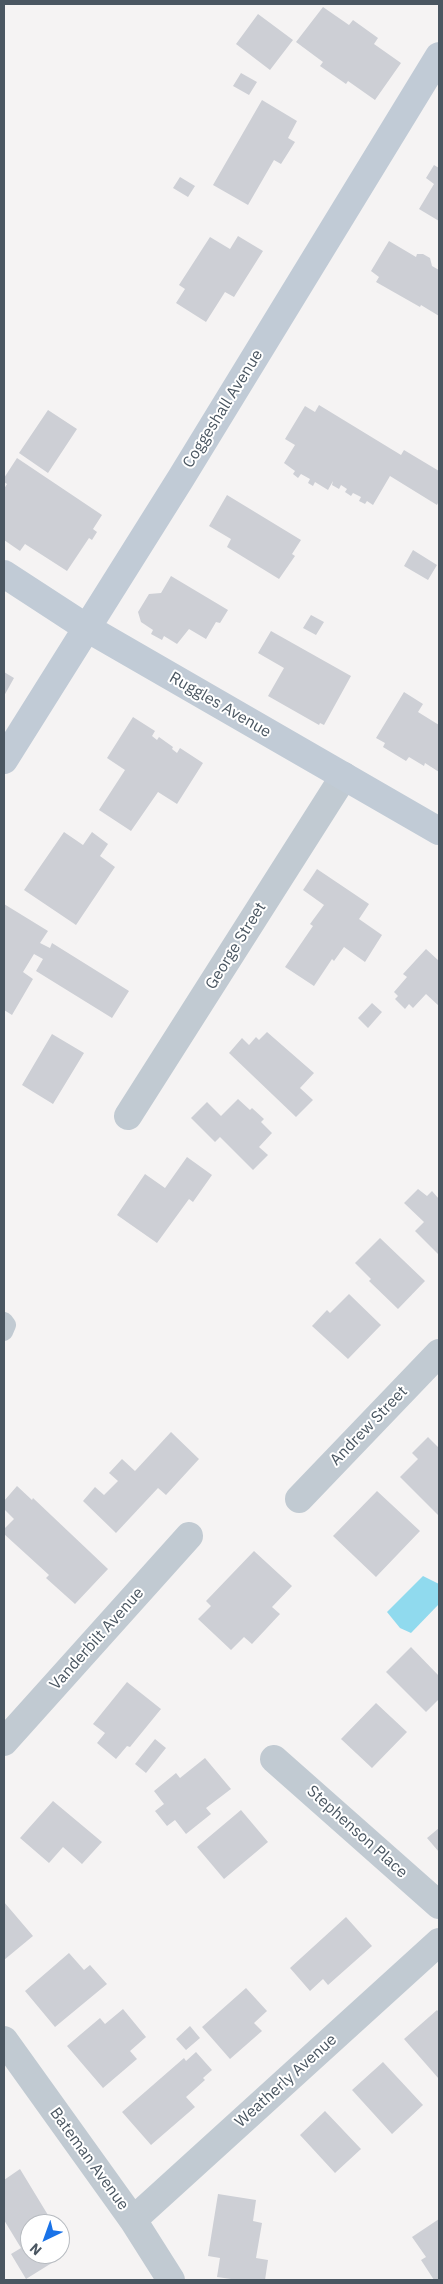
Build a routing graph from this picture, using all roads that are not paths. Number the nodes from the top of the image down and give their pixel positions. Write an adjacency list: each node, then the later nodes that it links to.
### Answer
1 (439, 56): 3 (street, Coggeshall Avenue)
2 (4, 574): 3 (street, Ruggles Avenue)
3 (87, 628): 4 (street, Coggeshall Avenue); 5 (street, Ruggles Avenue)
4 (4, 760)
5 (344, 776): 6 (street, Ruggles Avenue); 7 (street, George Street)
6 (439, 831)
7 (128, 1116)
8 (4, 1321): 9 (lane)
9 (4, 1332)
10 (439, 1353): 11 (street, Andrew Street)
11 (299, 1499)
12 (189, 1536): 13 (street, Vanderbilt Avenue)
13 (4, 1742)
14 (274, 1759): 15 (street, Stephenson Place)
15 (439, 1905)
16 (439, 1942): 18 (street, Weatherly Avenue)
17 (4, 2040): 18 (street, Bateman Avenue)
18 (133, 2220): 19 (street, Bateman Avenue)
19 (171, 2280)

